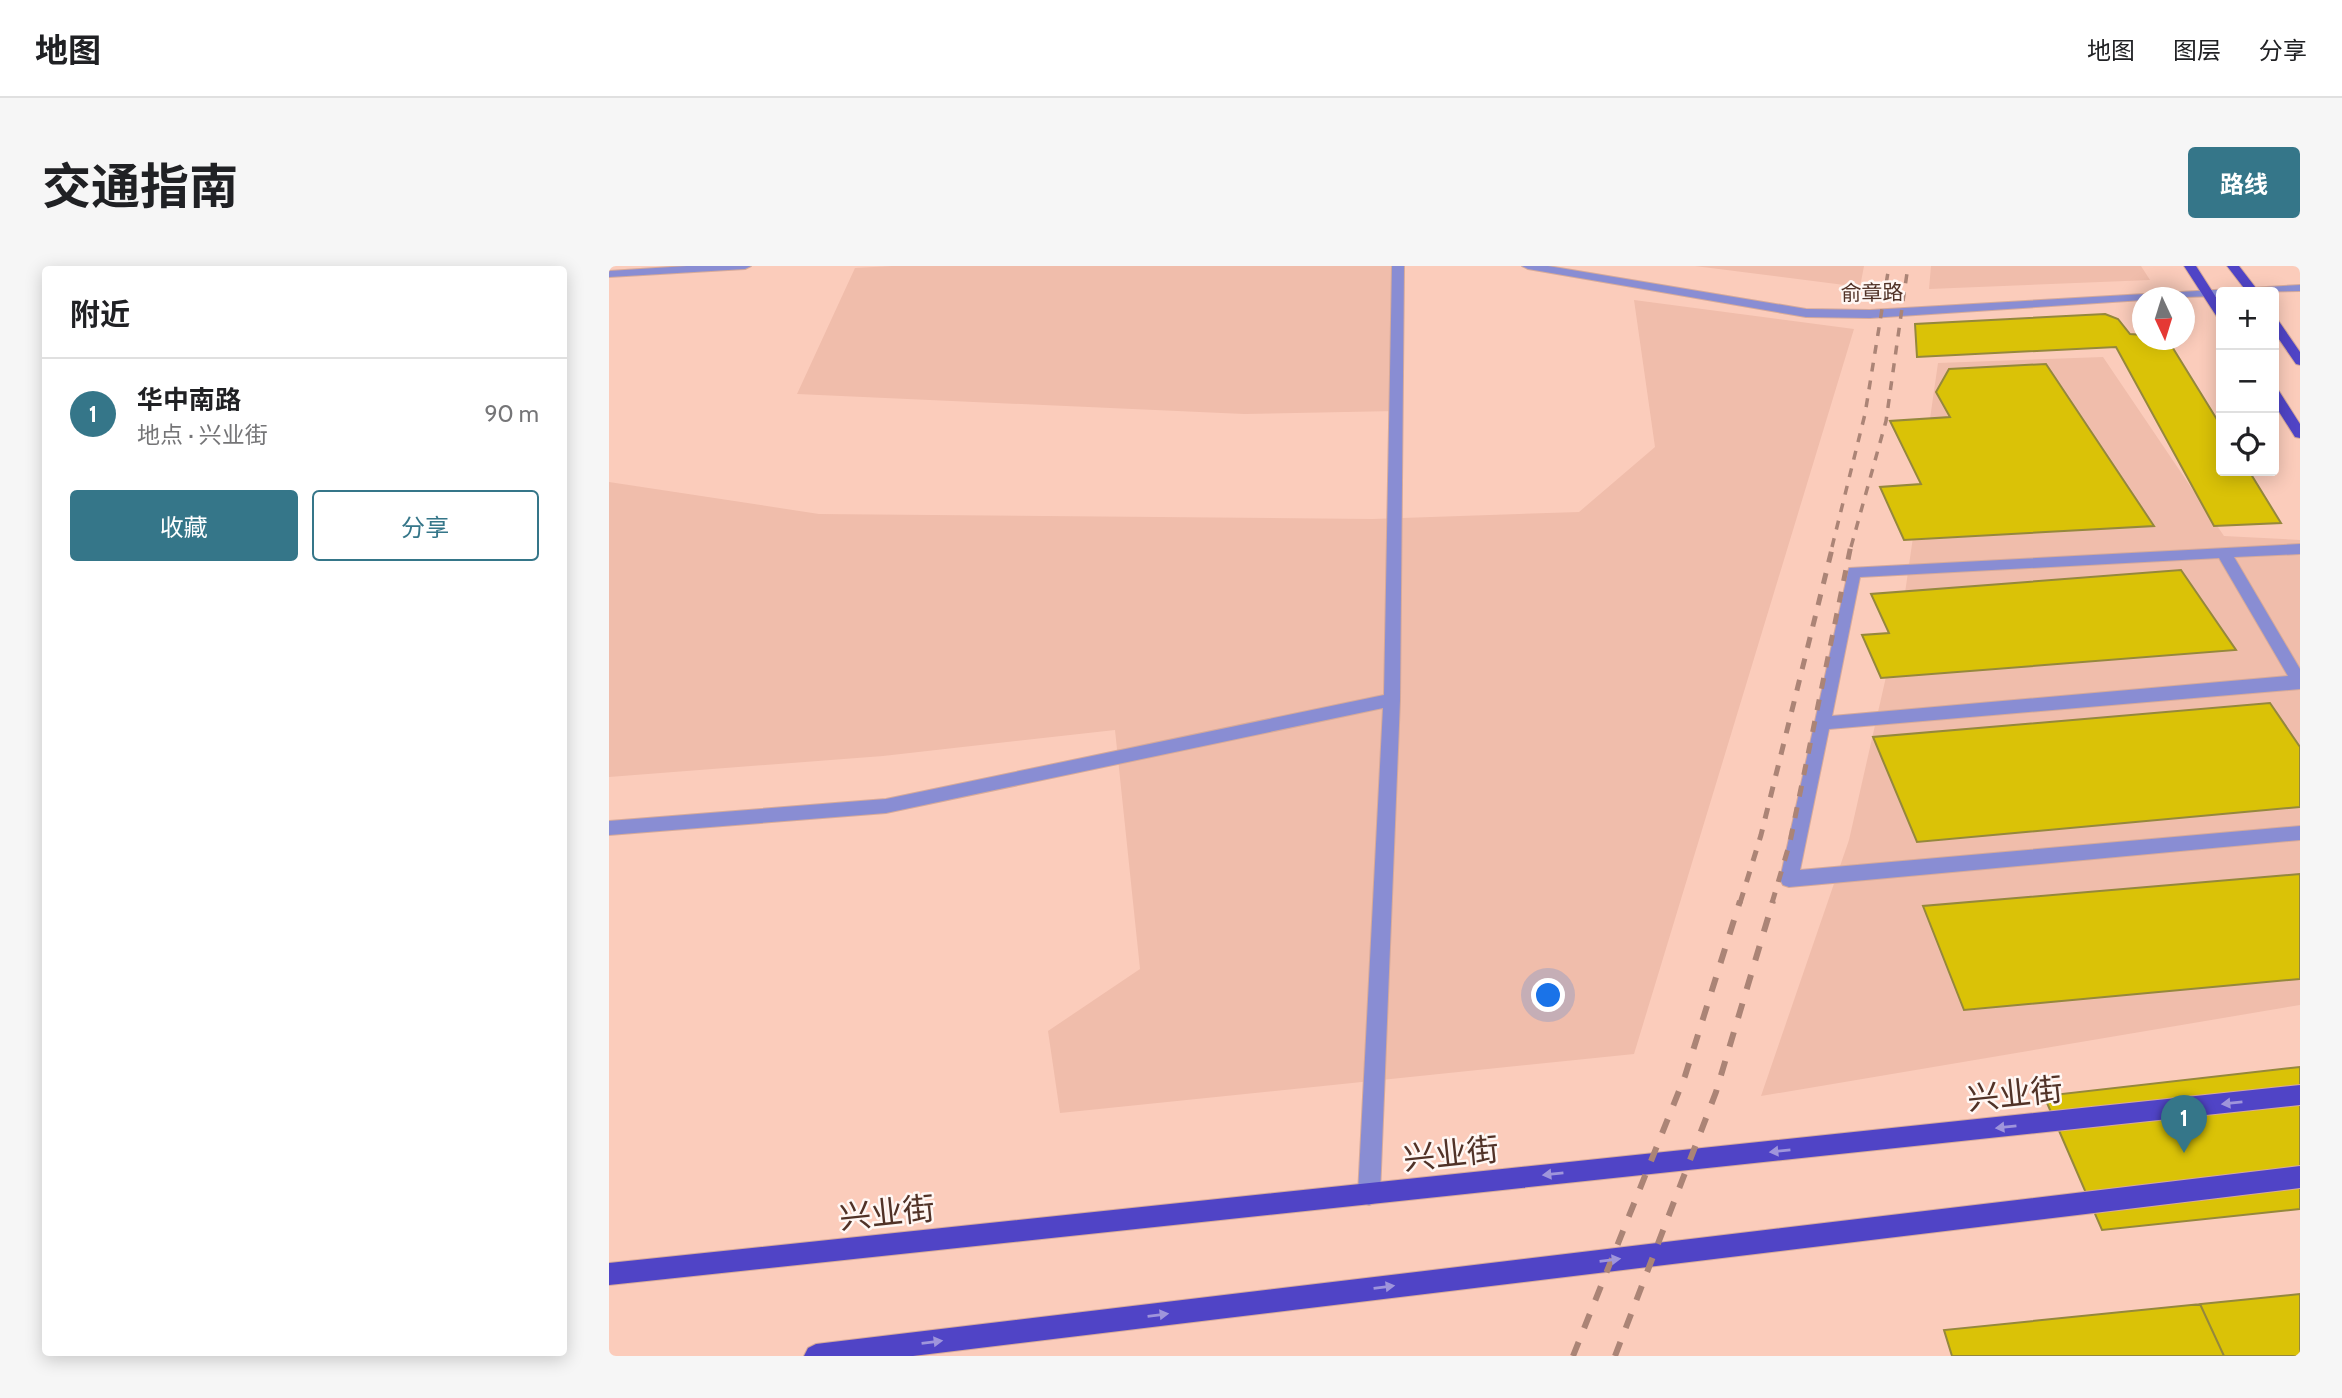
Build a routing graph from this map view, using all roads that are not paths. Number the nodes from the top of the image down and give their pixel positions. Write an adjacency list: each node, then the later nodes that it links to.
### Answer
1 (745, 266): 6 (street)
2 (1398, 266): 21 (street)
3 (1528, 266): 12 (street, 俞章路)
4 (2190, 266): 12 (main road)
5 (2233, 266): 8 (main road)
6 (680, 268): 7 (street)
7 (609, 274)
8 (2249, 287)
9 (2300, 288): 10 (street, 俞章路)
10 (2279, 290)
11 (2216, 292): 12 (street, 俞章路)
12 (2208, 293): 13 (main road)
13 (2216, 306)
14 (2279, 330): 15 (main road)
15 (2300, 361)
16 (2279, 402): 17 (main road)
17 (2300, 434)
18 (2300, 549): 19 (street)
19 (2223, 552): 20 (street); 22 (street)
20 (2299, 682): 22 (street)
21 (1392, 700): 23 (street); 27 (street)
22 (1822, 723): 24 (street)
23 (609, 828)
24 (2300, 833)
25 (2300, 1095): 27 (main road, 兴业街, one-way to 27)
26 (2300, 1177): 29 (main road, one-way to 26)
27 (1369, 1194): 28 (main road, 兴业街)
28 (609, 1274)
29 (816, 1356)

